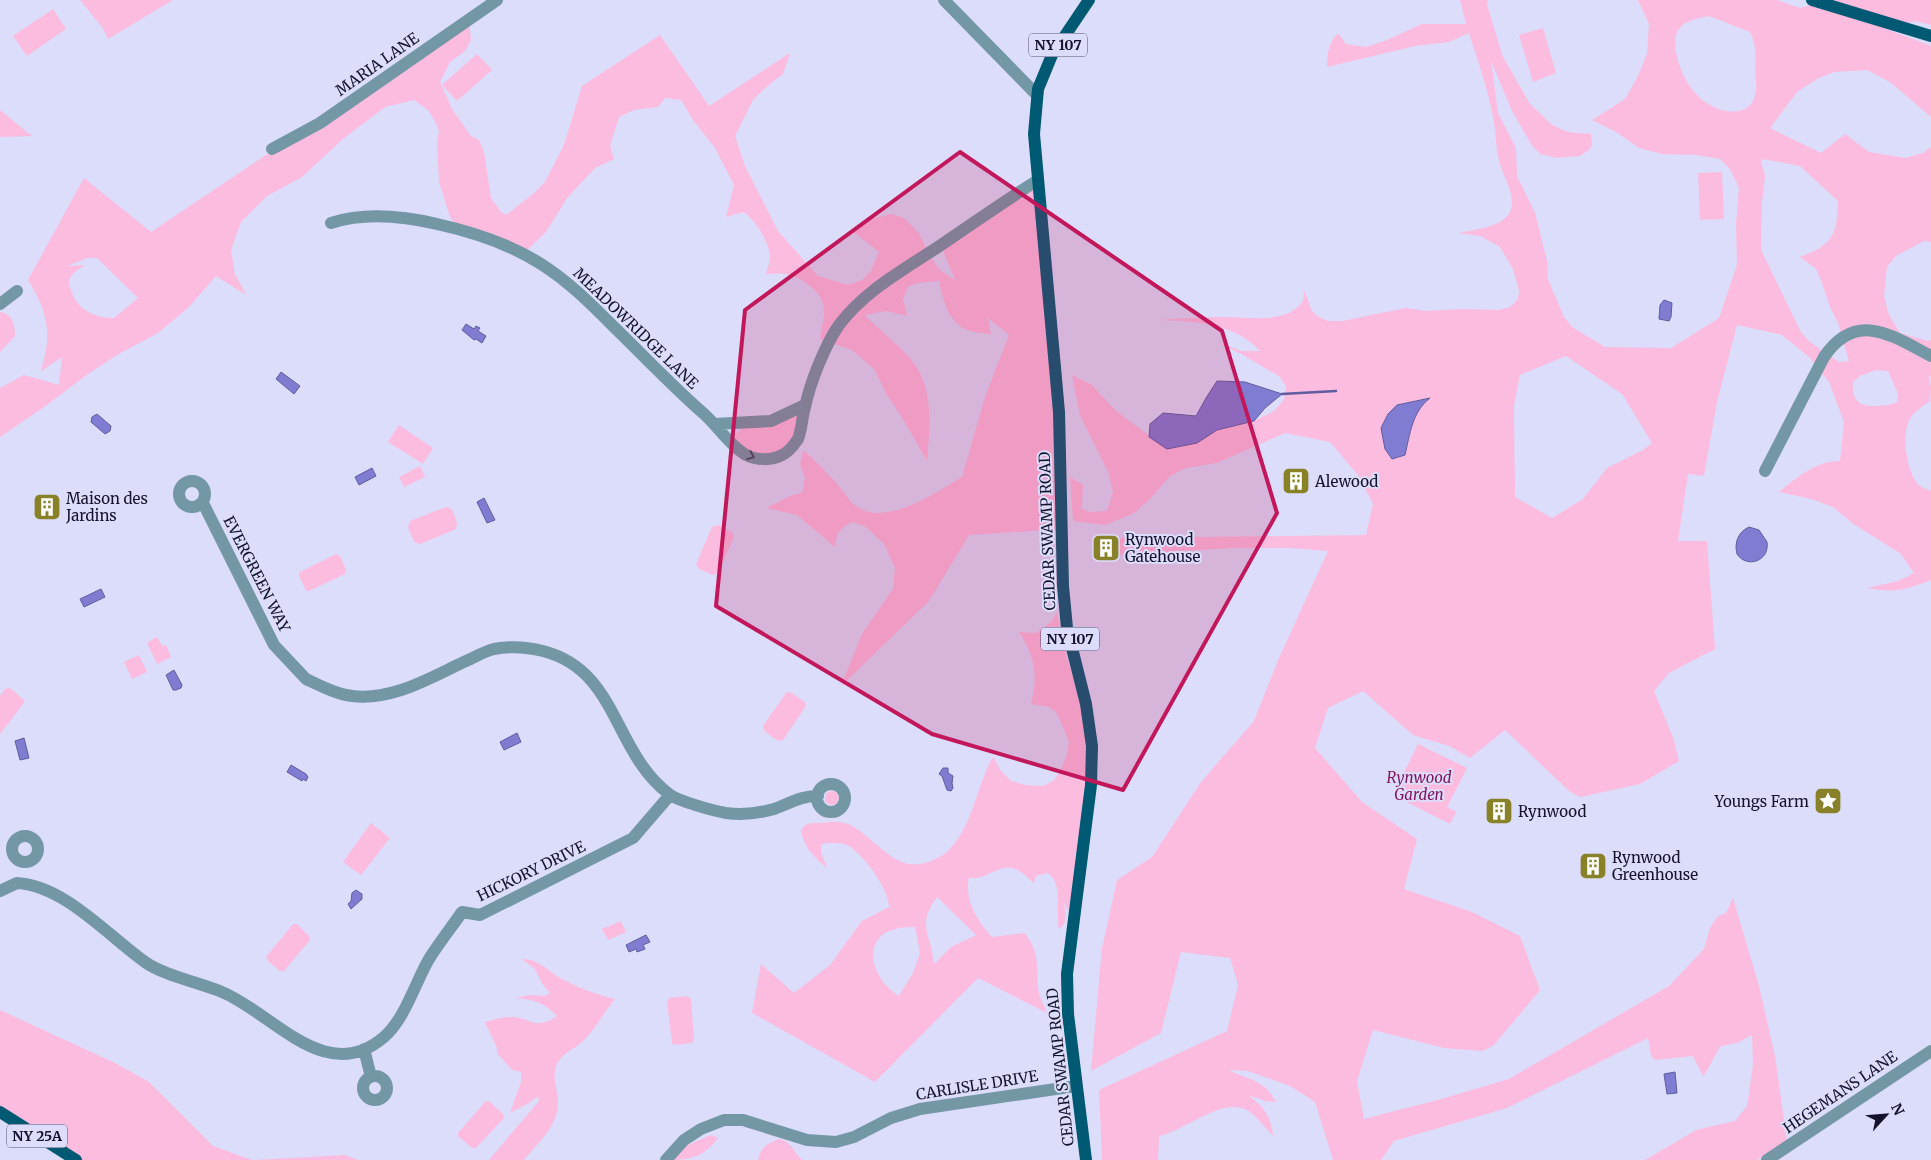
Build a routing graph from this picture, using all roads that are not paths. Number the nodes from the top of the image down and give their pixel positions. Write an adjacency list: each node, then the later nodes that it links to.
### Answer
1 (497, 0): 7 (street, MARIA LANE)
2 (944, 0): 6 (street)
3 (1088, 0): 6 (main road, CEDAR SWAMP ROAD / NY 107)
4 (1812, 0): 5 (main road)
5 (1931, 36)
6 (1036, 94): 8 (main road, CEDAR SWAMP ROAD / NY 107)
7 (272, 149)
8 (1038, 180): 13 (street, MEADOWRIDGE LANE); 25 (main road, CEDAR SWAMP ROAD / NY 107)
9 (331, 223): 14 (street, MEADOWRIDGE LANE)
10 (16, 291): 11 (street)
11 (0, 304)
12 (1931, 356): 15 (street)
13 (805, 405): 14 (street); 14 (street, MEADOWRIDGE LANE, one-way to 13)
14 (715, 424)
15 (1765, 470)
16 (203, 503): 17 (street, EVERGREEN WAY)
17 (670, 795): 18 (street, EVERGREEN WAY); 22 (street, HICKORY DRIVE)
18 (818, 796)
19 (24, 862): 20 (street)
20 (22, 883): 21 (street); 22 (street, HICKORY DRIVE)
21 (0, 891)
22 (364, 1049): 24 (street)
23 (1931, 1051): 30 (street, HEGEMANS LANE)
24 (371, 1077)
25 (1076, 1086): 28 (street, CARLISLE DRIVE); 29 (main road, CEDAR SWAMP ROAD / NY 107)
26 (0, 1112): 27 (main road, NY 25A)
27 (76, 1160)
28 (666, 1160)
29 (1086, 1160)
30 (1767, 1160)

